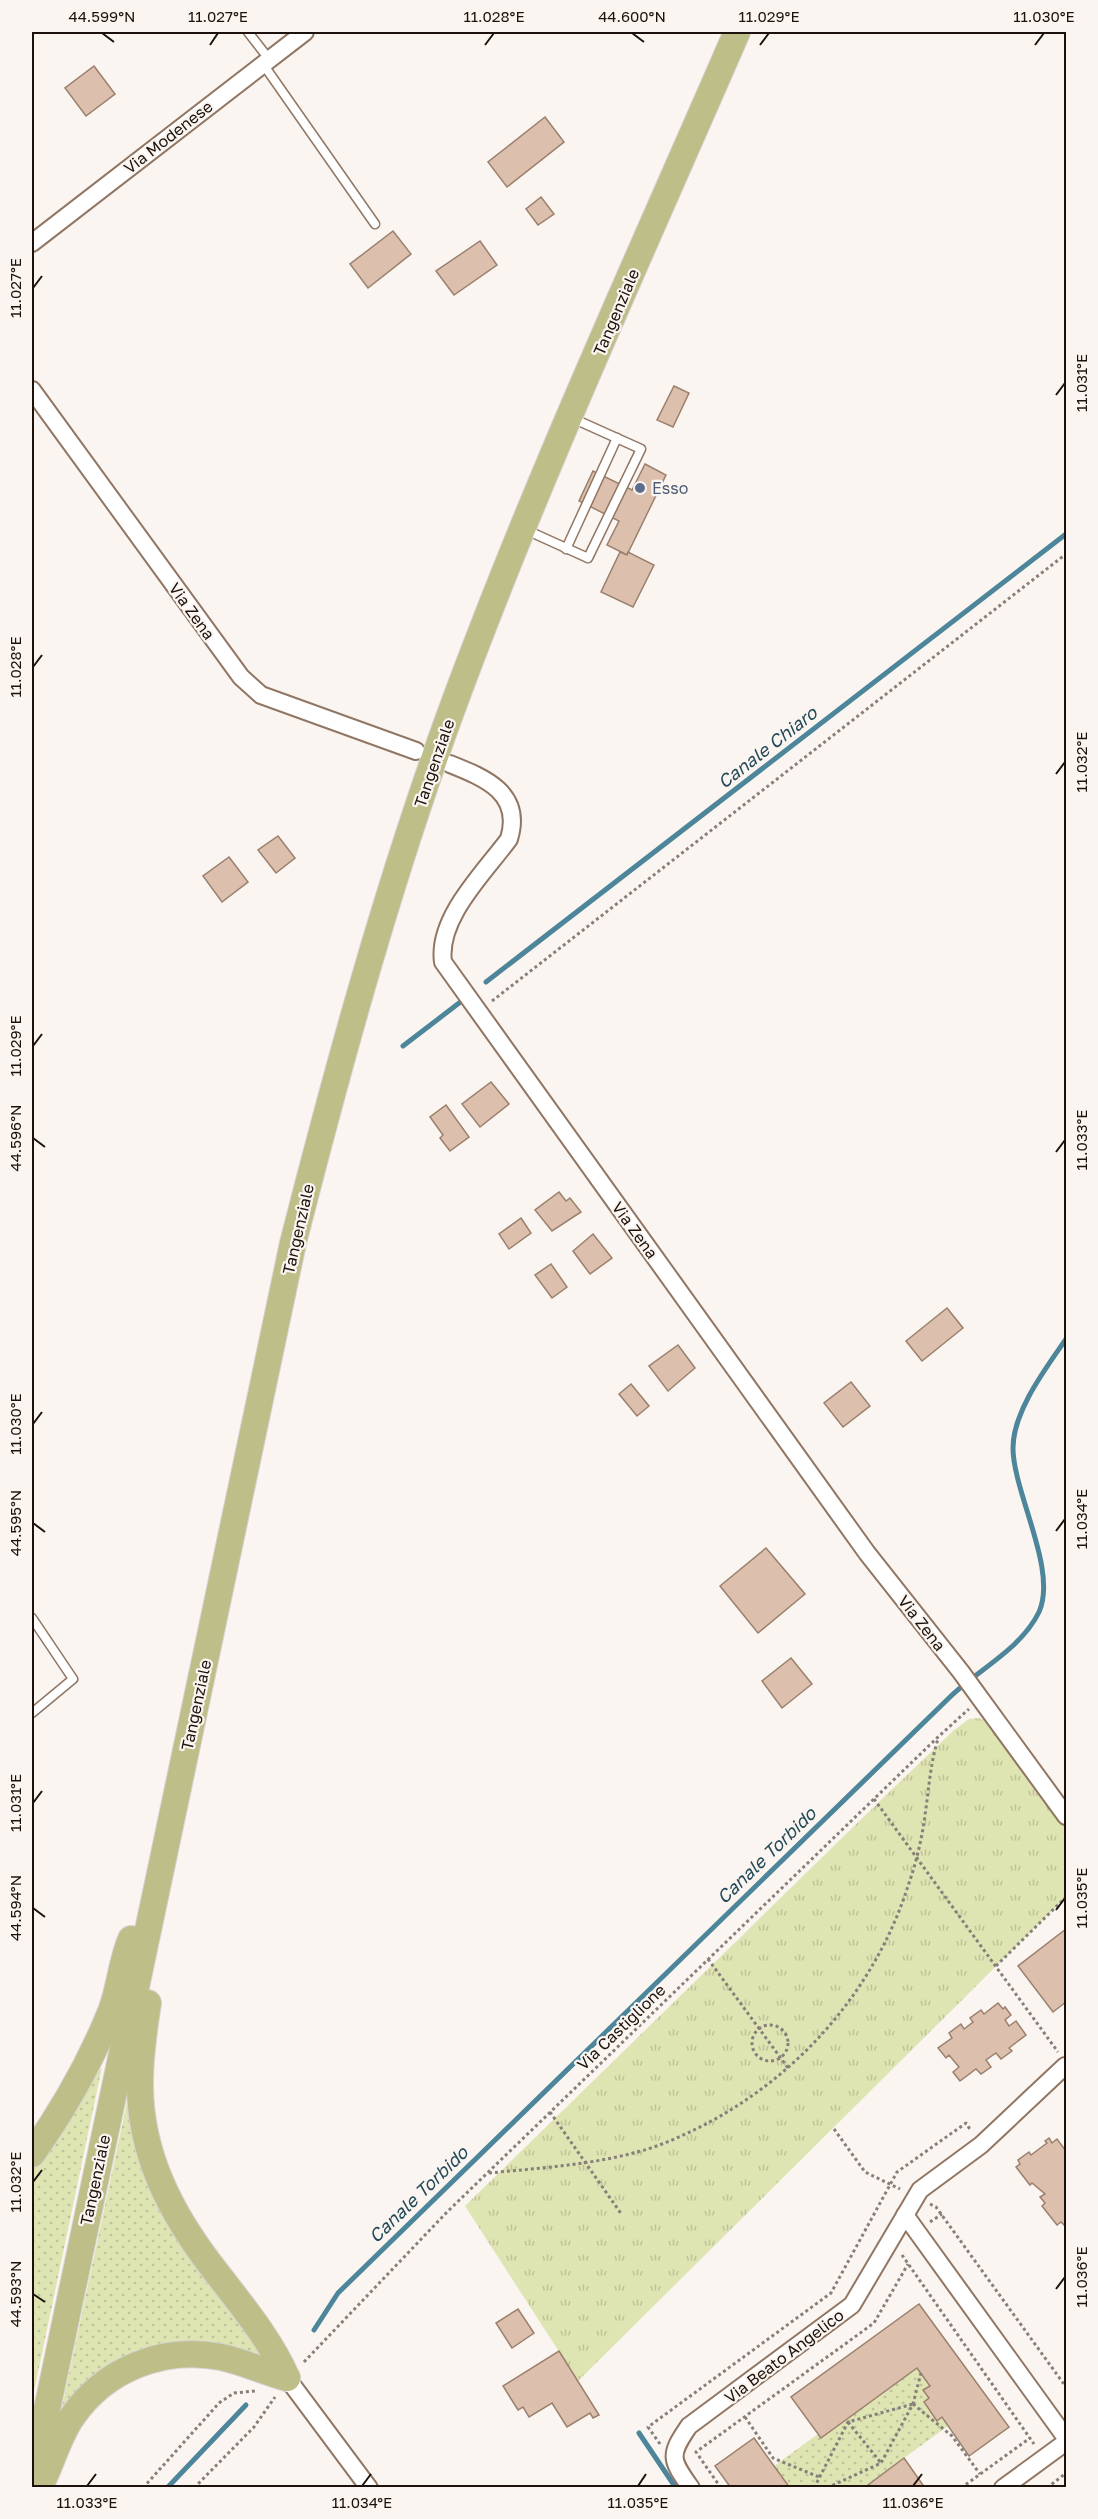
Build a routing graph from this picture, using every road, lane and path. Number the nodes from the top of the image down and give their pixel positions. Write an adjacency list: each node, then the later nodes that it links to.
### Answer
1 (248, 32): 4 (lane)
2 (305, 32): 4 (street, Via Modenese)
3 (737, 32): 8 (main road, Tangenziale)
4 (266, 62): 5 (lane); 6 (street, Via Modenese)
5 (375, 224)
6 (32, 243)
7 (32, 390): 13 (street, Via Zena)
8 (570, 417): 9 (lane); 10 (main road, Tangenziale)
9 (617, 438): 11 (lane); 11 (lane)
10 (523, 529): 11 (lane); 23 (main road, Tangenziale)
11 (566, 549)
12 (1066, 554): 15 (path)
13 (416, 752)
14 (450, 764): 15 (street, Via Zena)
15 (479, 1011): 17 (street, Via Zena)
16 (32, 1618): 18 (lane)
17 (980, 1700): 19 (path, Via Castiglione); 21 (street, Via Zena)
18 (32, 1713)
19 (939, 1736): 20 (path, Via Castiglione); 22 (path)
20 (874, 1799): 22 (path); 25 (path, Via Castiglione)
21 (1066, 1816)
22 (916, 1857): 26 (path); 30 (path)
23 (162, 1868): 34 (main road); 45 (main road); 57 (main road, Tangenziale)
24 (1066, 1897): 26 (path)
25 (708, 1959): 27 (path); 31 (path, Via Castiglione)
26 (996, 1966): 29 (path)
27 (759, 2029): 28 (path); 28 (path); 28 (path)
28 (781, 2058): 30 (path)
29 (1066, 2067): 33 (street, Via Beato Angelico)
30 (788, 2068): 35 (path)
31 (549, 2112): 35 (path); 36 (path, Via Castiglione)
32 (834, 2129): 37 (path)
33 (981, 2145): 37 (path); 38 (street, Via Beato Angelico)
34 (32, 2154)
35 (585, 2163): 36 (path); 41 (path)
36 (487, 2173): 45 (path, Via Castiglione)
37 (891, 2184): 38 (path); 53 (path)
38 (916, 2197): 39 (path); 40 (street, Via Beato Angelico)
39 (942, 2214): 42 (path); 46 (path)
40 (905, 2215): 42 (street); 53 (street, Via Beato Angelico)
41 (621, 2216)
42 (920, 2235): 43 (path); 50 (street)
43 (908, 2264): 48 (path); 55 (path)
44 (921, 2373): 47 (path)
45 (283, 2377): 59 (main road); 60 (path); 61 (path); 62 (street)
46 (1066, 2387)
47 (914, 2404): 49 (path); 52 (path); 55 (path)
48 (745, 2417): 56 (path); 58 (path)
49 (848, 2422): 52 (path); 56 (path)
50 (1066, 2438)
51 (1066, 2442): 69 (street)
52 (881, 2463): 67 (path)
53 (676, 2467): 63 (street)
54 (1066, 2473): 70 (path)
55 (980, 2474): 68 (path)
56 (819, 2477): 66 (path)
57 (32, 2480)
58 (717, 2482): 64 (path); 65 (path)
59 (40, 2487)
60 (143, 2487)
61 (194, 2487)
62 (369, 2487)
63 (691, 2487)
64 (709, 2487)
65 (721, 2487)
66 (814, 2487)
67 (828, 2487)
68 (962, 2487)
69 (1003, 2487)
70 (1047, 2487)

